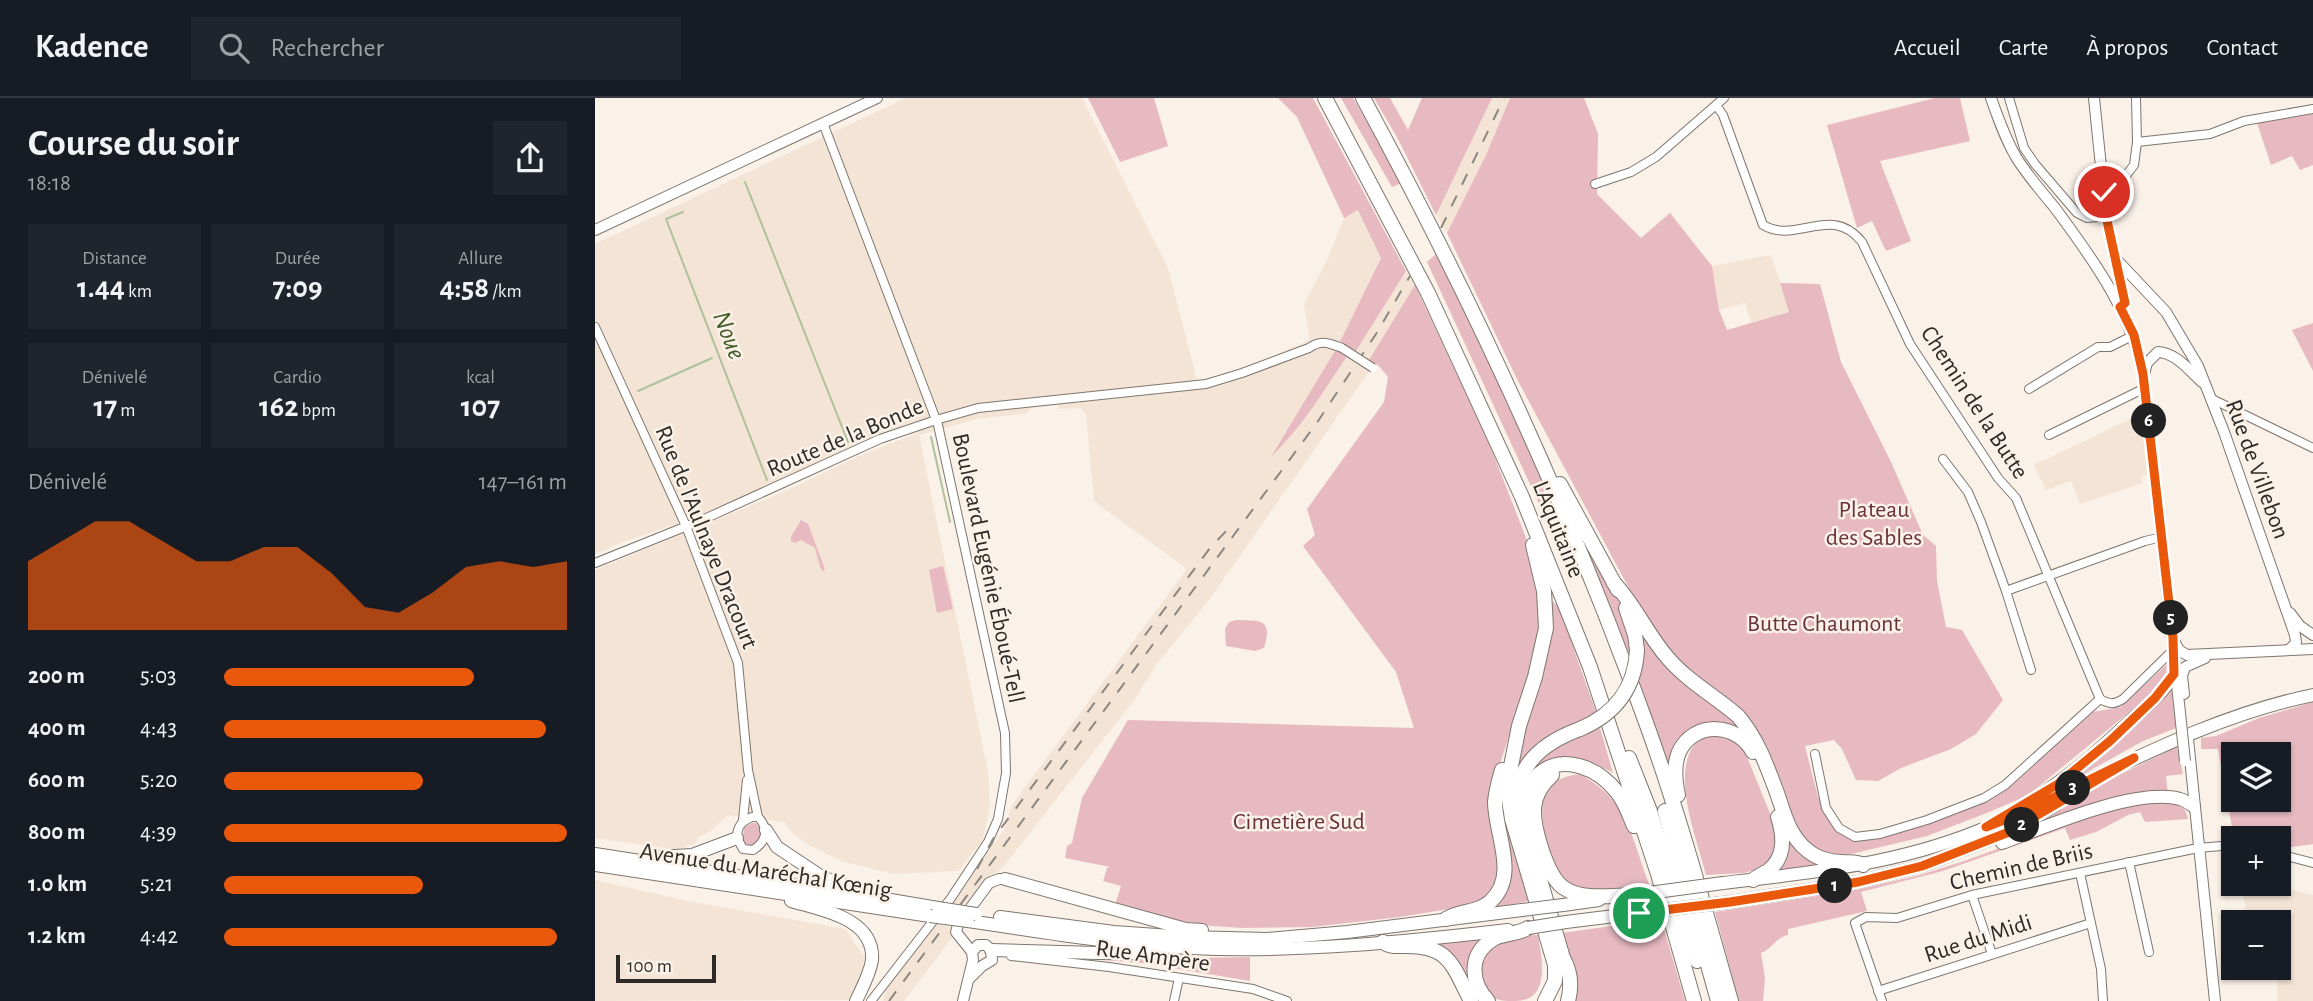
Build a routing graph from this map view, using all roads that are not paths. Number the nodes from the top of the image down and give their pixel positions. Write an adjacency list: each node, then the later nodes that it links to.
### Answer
1 (877, 98): 11 (main road)
2 (1325, 98): 32 (highway, L'Aquitaine)
3 (1363, 98): 31 (highway, L'Aquitaine)
4 (1724, 98): 9 (street)
5 (1991, 98): 18 (main road)
6 (2009, 98): 15 (street)
7 (2094, 98): 14 (main road)
8 (2136, 98): 12 (street)
9 (1716, 105): 13 (street); 36 (street, Chemin de la Butte)
10 (2313, 109): 12 (street)
11 (823, 123): 16 (main road); 27 (street, Boulevard Eugénie Éboué-Tell)
12 (2137, 142): 14 (street)
13 (1595, 184)
14 (2105, 203): 15 (main road)
15 (2106, 216): 17 (main road)
16 (595, 230)
17 (2116, 259): 18 (main road); 23 (main road, Rue de Villebon)
18 (2120, 307): 20 (main road)
19 (595, 327): 33 (street, Rue de l'Aulnaye Dracourt)
20 (2134, 335): 22 (main road); 25 (street)
21 (1373, 368): 27 (street, Route de la Bonde, bridge)
22 (2143, 374): 23 (main road); 24 (main road)
23 (2204, 384): 26 (main road, Rue de Villebon)
24 (2145, 388): 28 (street); 34 (main road)
25 (2029, 389)
26 (2210, 398): 29 (street); 39 (main road, Rue de Villebon)
27 (936, 419): 33 (street, Route de la Bonde); 100 (street, Boulevard Eugénie Éboué-Tell)
28 (2049, 435)
29 (2313, 448)
30 (1943, 459): 38 (street)
31 (1543, 461): 37 (highway); 40 (highway, L'Aquitaine)
32 (1522, 497): 47 (highway, L'Aquitaine); 53 (highway)
33 (686, 526): 35 (street, Route de la Bonde); 58 (street, Rue de l'Aulnaye Dracourt)
34 (2162, 537): 36 (street); 42 (main road)
35 (595, 563)
36 (2048, 577): 38 (street); 51 (street)
37 (1614, 583): 68 (highway, bridge); 75 (highway)
38 (2006, 591): 48 (street)
39 (2286, 608): 41 (main road, Rue de Villebon); 44 (main road, Rue de Villebon)
40 (1612, 631): 65 (highway, L'Aquitaine); 112 (highway)
41 (2313, 635)
42 (2173, 638): 45 (main road); 46 (main road)
43 (2313, 649): 44 (main road)
44 (2289, 650): 46 (main road)
45 (2172, 651): 49 (main road); 51 (street)
46 (2221, 654): 52 (main road)
47 (1590, 667): 89 (highway, L'Aquitaine); 111 (highway)
48 (2031, 670)
49 (2174, 674): 52 (main road); 62 (main road)
50 (2313, 695): 55 (main road)
51 (2100, 699): 54 (street)
52 (2183, 712): 56 (main road, bridge); 56 (main road)
53 (1519, 726): 86 (highway); 88 (highway)
54 (1815, 754)
55 (2134, 758): 62 (main road); 76 (main road)
56 (2188, 760): 59 (main road)
57 (1583, 767): 68 (highway); 81 (highway); 89 (highway)
58 (748, 770): 60 (street, Rue de l'Aulnaye Dracourt); 61 (street, Rue de l'Aulnaye Dracourt)
59 (2194, 807): 67 (main road); 76 (main road)
60 (758, 817): 61 (street); 63 (street)
61 (743, 820): 64 (street)
62 (1986, 827): 75 (main road)
63 (766, 830): 64 (street); 83 (main road)
64 (737, 838): 71 (main road)
65 (1683, 838): 79 (highway); 113 (highway, L'Aquitaine)
66 (2221, 846): 67 (street, Chemin de Briis)
67 (2198, 848): 72 (street, Chemin de Briis); 116 (main road)
68 (1531, 849): 96 (highway)
69 (595, 854): 71 (main road, Avenue du Maréchal Kœnig)
70 (2291, 857): 73 (street)
71 (625, 859): 83 (main road, Avenue du Maréchal Kœnig)
72 (2129, 862): 77 (street, Chemin de Briis); 93 (street)
73 (2313, 863)
74 (595, 865): 80 (main road, Avenue du Maréchal Kœnig)
75 (1863, 865): 79 (main road)
76 (1922, 866): 88 (main road, bridge)
77 (2080, 873): 82 (street, Chemin de Briis); 87 (street)
78 (1005, 879): 90 (main road); 95 (main road)
79 (1753, 880): 81 (main road, bridge)
80 (769, 891): 84 (main road, Avenue du Maréchal Kœnig); 99 (main road)
81 (1635, 895): 86 (main road, bridge)
82 (1972, 895): 94 (street); 98 (street, Chemin de Briis)
83 (867, 896): 84 (main road)
84 (934, 912): 85 (main road, bridge)
85 (972, 917): 90 (main road); 92 (main road)
86 (1447, 919): 90 (main road)
87 (2091, 923): 94 (street, Rue du Midi); 115 (street)
88 (1535, 924): 91 (main road); 105 (highway); 106 (highway); 107 (highway)
89 (1674, 926): 110 (highway, L'Aquitaine)
90 (1267, 939)
91 (1383, 942): 92 (main road); 104 (highway)
92 (1189, 948): 95 (main road)
93 (2149, 952)
94 (1991, 954): 98 (street, Rue du Midi)
95 (982, 955): 97 (street, Rue Ampère); 101 (main road)
96 (1563, 958): 108 (highway); 109 (highway)
97 (1179, 978): 102 (street); 103 (street, Rue Ampère)
98 (1878, 991): 114 (street)
99 (856, 1001)
100 (871, 1001)
101 (963, 1001)
102 (1174, 1001)
103 (1287, 1001)
104 (1471, 1001)
105 (1488, 1001)
106 (1533, 1001)
107 (1545, 1001)
108 (1555, 1001)
109 (1568, 1001)
110 (1694, 1001)
111 (1708, 1001)
112 (1718, 1001)
113 (1731, 1001)
114 (1882, 1001)
115 (2103, 1001)
116 (2215, 1001)

